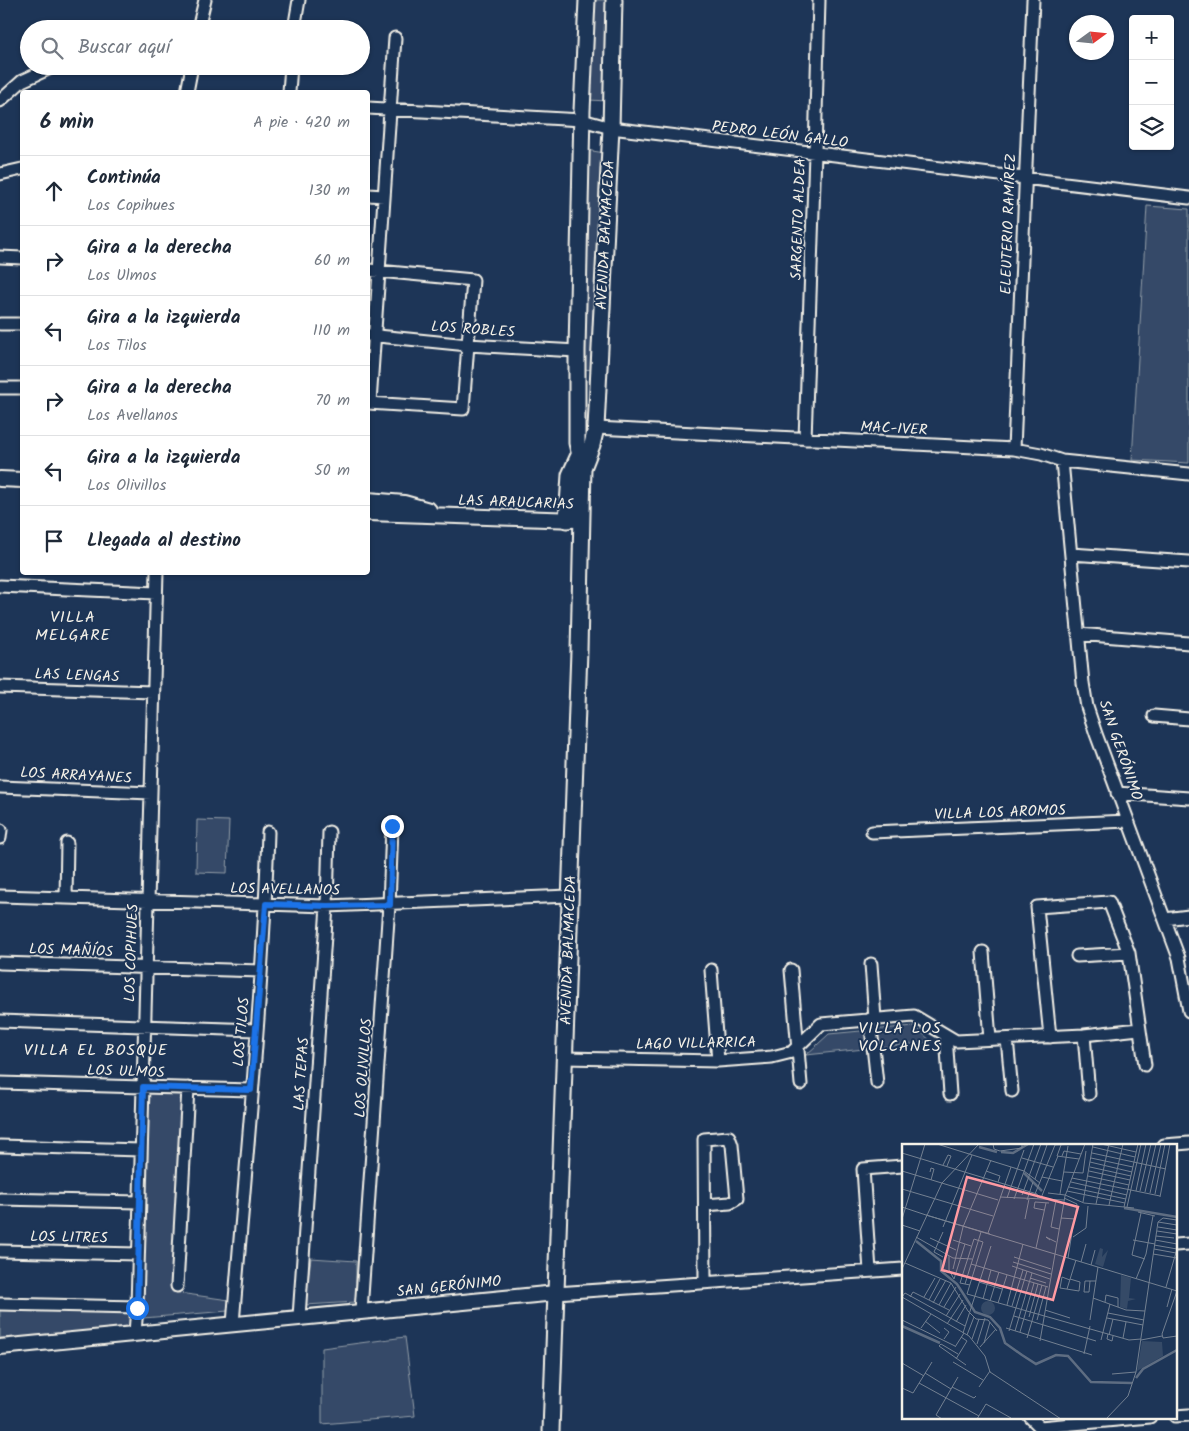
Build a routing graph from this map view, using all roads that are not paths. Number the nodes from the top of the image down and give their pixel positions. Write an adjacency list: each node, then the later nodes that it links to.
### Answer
1 (205, 0): 7 (street)
2 (300, 0): 8 (street)
3 (586, 0): 20 (main road, AVENIDA BALMACEDA)
4 (614, 0): 21 (main road, AVENIDA BALMACEDA)
5 (819, 0): 22 (street, SARGENTO ALDEA)
6 (1033, 0): 25 (street, ELEUTERIO RAMÍREZ)
7 (200, 20)
8 (296, 20)
9 (395, 38): 19 (street)
10 (35, 75): 13 (street)
11 (190, 75): 15 (street)
12 (290, 75): 16 (street)
13 (22, 81): 14 (street); 17 (street)
14 (26, 90)
15 (187, 90)
16 (289, 90)
17 (0, 101)
18 (370, 108): 19 (street, PEDRO LEÓN GALLO)
19 (390, 110): 20 (street, PEDRO LEÓN GALLO); 27 (street)
20 (582, 120): 21 (street, PEDRO LEÓN GALLO); 36 (main road, AVENIDA BALMACEDA)
21 (611, 128): 22 (street, PEDRO LEÓN GALLO); 41 (main road, AVENIDA BALMACEDA)
22 (815, 153): 25 (street, PEDRO LEÓN GALLO); 42 (street, SARGENTO ALDEA)
23 (20, 169): 24 (street)
24 (0, 174)
25 (1025, 178): 28 (street, PEDRO LEÓN GALLO); 43 (street, ELEUTERIO RAMÍREZ)
26 (370, 195): 27 (street)
27 (384, 196): 31 (street)
28 (1189, 198)
29 (0, 257): 30 (street)
30 (20, 258)
31 (373, 270): 34 (street); 35 (street)
32 (0, 324): 33 (street)
33 (20, 324)
34 (371, 336): 35 (street, LOS ROBLES); 37 (street)
35 (468, 345): 36 (street, LOS ROBLES); 40 (street)
36 (577, 351): 44 (main road, AVENIDA BALMACEDA)
37 (370, 358)
38 (0, 388): 39 (street)
39 (20, 388)
40 (370, 403)
41 (596, 428): 42 (street, MAC-IVER); 46 (main road, AVENIDA BALMACEDA)
42 (805, 439): 43 (street, MAC-IVER)
43 (1014, 449): 45 (street, MAC-IVER)
44 (580, 453): 46 (main road, AVENIDA BALMACEDA); 53 (main road)
45 (1062, 461): 47 (street, MAC-IVER); 54 (street, SAN GERÓNIMO)
46 (583, 468): 53 (main road, AVENIDA BALMACEDA)
47 (1189, 474)
48 (0, 479): 49 (street)
49 (20, 480)
50 (370, 500): 52 (street, LAS ARAUCARIAS)
51 (370, 513): 52 (street, LAS ARAUCARIAS)
52 (449, 516): 53 (street, LAS ARAUCARIAS)
53 (574, 520): 78 (main road, AVENIDA BALMACEDA)
54 (1071, 554): 55 (street); 59 (street, SAN GERÓNIMO)
55 (1189, 562)
56 (157, 575): 58 (street, LOS COPIHUES)
57 (0, 586): 58 (street)
58 (156, 593): 62 (street, LOS COPIHUES)
59 (1078, 634): 60 (street); 67 (street, SAN GERÓNIMO)
60 (1189, 643)
61 (0, 687): 62 (street, LAS LENGAS)
62 (153, 692): 66 (street, LOS COPIHUES)
63 (1154, 716): 64 (street)
64 (1189, 719)
65 (0, 787): 66 (street, LOS ARRAYANES)
66 (151, 793): 80 (street, LOS COPIHUES)
67 (1117, 793): 68 (street); 69 (street, SAN GERÓNIMO)
68 (1189, 798)
69 (1128, 821): 74 (street, VILLA LOS AROMOS); 85 (street, SAN GERÓNIMO)
70 (392, 826): 82 (street, LOS OLIVILLOS)
71 (1, 830): 75 (street)
72 (268, 832): 81 (street, LOS TILOS)
73 (329, 832): 83 (street, LAS TEPAS)
74 (872, 832)
75 (0, 838)
76 (67, 843): 79 (street)
77 (0, 896): 79 (street, LOS AVELLANOS)
78 (569, 896): 82 (street, LOS AVELLANOS); 108 (main road, AVENIDA BALMACEDA)
79 (66, 898): 80 (street, LOS AVELLANOS)
80 (148, 902): 81 (street, LOS AVELLANOS); 92 (street, LOS COPIHUES)
81 (266, 904): 83 (street, LOS AVELLANOS); 95 (street, LOS TILOS)
82 (390, 905): 83 (street, LOS AVELLANOS); 139 (street, LOS OLIVILLOS)
83 (327, 906): 140 (street, LAS TEPAS)
84 (1189, 916): 85 (street)
85 (1165, 919): 89 (street, SAN GERÓNIMO)
86 (984, 952): 106 (street)
87 (1129, 953): 88 (street); 100 (street); 104 (street)
88 (1077, 956)
89 (1184, 958): 96 (street, SAN GERÓNIMO)
90 (0, 962): 92 (street, LOS MAÑÍOS)
91 (871, 964): 97 (street)
92 (146, 967): 95 (street, LOS MAÑÍOS); 99 (street, LOS COPIHUES)
93 (711, 970): 109 (street)
94 (791, 970): 107 (street)
95 (261, 971): 101 (street, LOS TILOS)
96 (1189, 1011)
97 (872, 1019): 103 (street, LAGO VILLARRICA); 107 (street, LAGO VILLARRICA); 112 (street)
98 (0, 1021): 99 (street)
99 (144, 1026): 101 (street); 114 (street, LOS COPIHUES)
100 (1139, 1029): 102 (street, LAGO VILLARRICA); 110 (street)
101 (256, 1030): 116 (street, LOS TILOS)
102 (1084, 1034): 104 (street, LAGO VILLARRICA); 119 (street)
103 (946, 1035): 106 (street, LAGO VILLARRICA); 118 (street)
104 (1050, 1037): 105 (street, LAGO VILLARRICA)
105 (1007, 1038): 106 (street, LAGO VILLARRICA); 117 (street)
106 (990, 1039)
107 (797, 1047): 109 (street, LAGO VILLARRICA); 113 (street)
108 (564, 1058): 109 (street, LAGO VILLARRICA); 136 (main road, AVENIDA BALMACEDA)
109 (718, 1061)
110 (1145, 1065)
111 (0, 1083): 114 (street, LOS ULMOS)
112 (877, 1083)
113 (801, 1084)
114 (143, 1087): 115 (street, LOS ULMOS); 123 (street, LOS COPIHUES)
115 (188, 1088): 116 (street, LOS ULMOS); 135 (street)
116 (251, 1090): 141 (street, LOS TILOS)
117 (1012, 1091)
118 (950, 1094)
119 (1089, 1094)
120 (1189, 1143): 121 (street)
121 (1176, 1144)
122 (0, 1146): 123 (street)
123 (141, 1150): 126 (street, LOS COPIHUES)
124 (902, 1166): 133 (street)
125 (0, 1199): 126 (street)
126 (139, 1202): 131 (street, LOS COPIHUES)
127 (705, 1205): 127 (street); 134 (street)
128 (1189, 1244): 129 (street)
129 (1176, 1245)
130 (0, 1251): 131 (street, LOS LITRES)
131 (138, 1254): 138 (street, LOS COPIHUES)
132 (902, 1268): 133 (street, SAN GERÓNIMO)
133 (870, 1271): 134 (street, SAN GERÓNIMO)
134 (705, 1282): 136 (street, SAN GERÓNIMO)
135 (177, 1286)
136 (556, 1293): 139 (street, SAN GERÓNIMO); 148 (main road, AVENIDA BALMACEDA)
137 (0, 1304): 138 (street)
138 (137, 1308): 142 (street, LOS COPIHUES)
139 (361, 1311): 140 (street, SAN GERÓNIMO)
140 (299, 1318): 141 (street, SAN GERÓNIMO)
141 (233, 1324): 142 (street, SAN GERÓNIMO)
142 (135, 1334): 143 (street, SAN GERÓNIMO)
143 (0, 1347)
144 (1189, 1415): 145 (street)
145 (1176, 1416)
146 (1031, 1418): 147 (street)
147 (1139, 1418)
148 (551, 1431)

